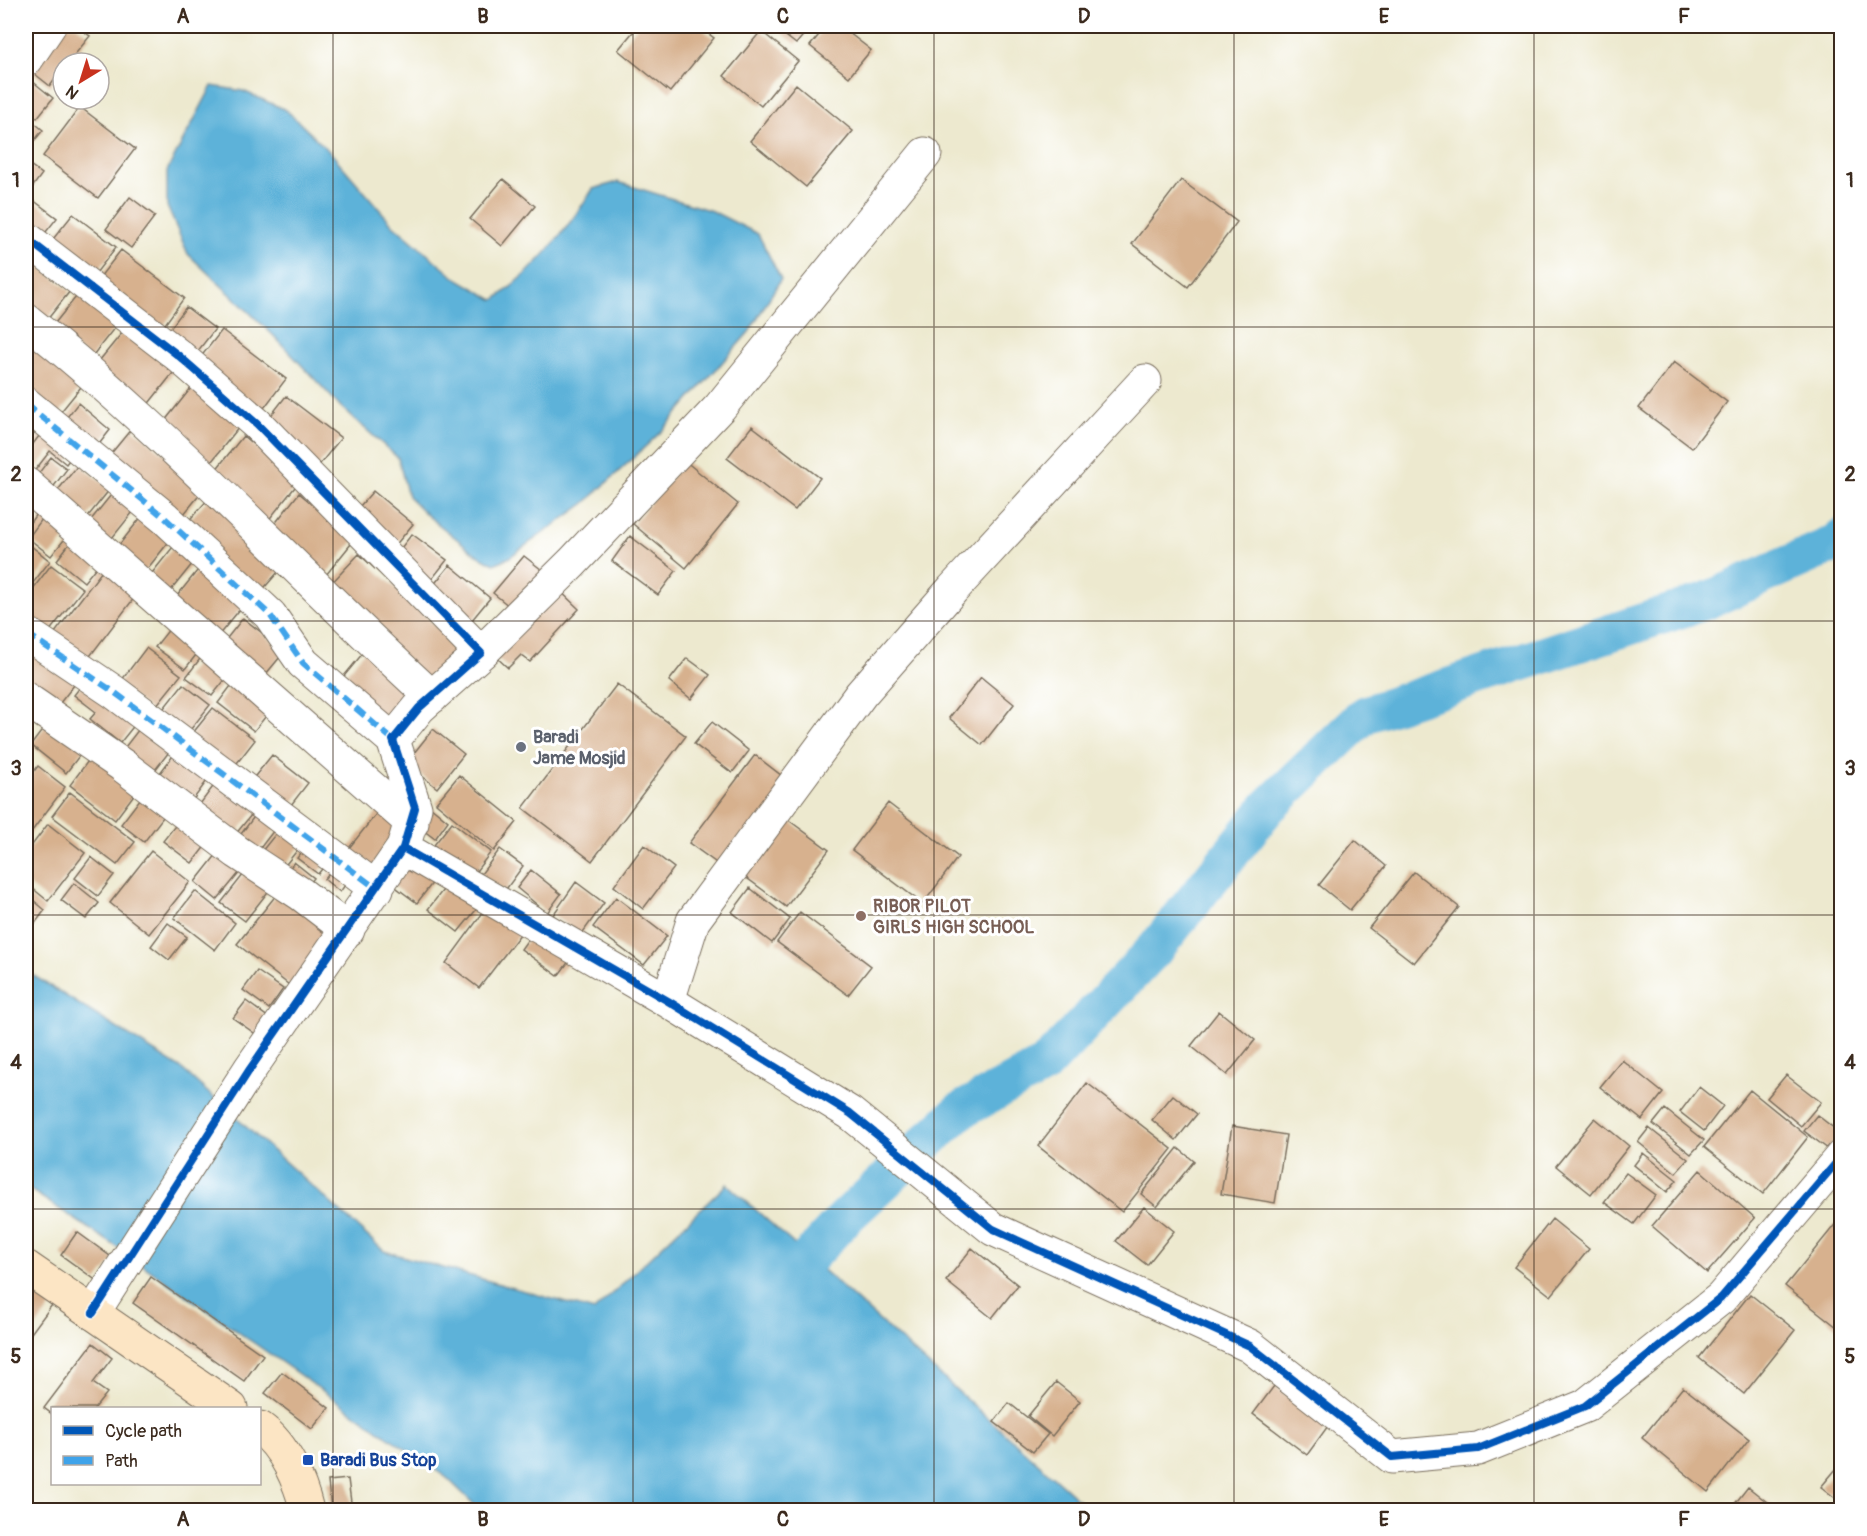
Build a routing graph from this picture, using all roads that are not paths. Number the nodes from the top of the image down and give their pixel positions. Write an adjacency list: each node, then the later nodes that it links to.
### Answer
1 (49, 26): 2 (street)
2 (26, 60)
3 (925, 154): 10 (street)
4 (26, 238): 10 (street)
5 (26, 320): 11 (street)
6 (1145, 381): 17 (street)
7 (26, 404): 13 (street)
8 (26, 484): 14 (street)
9 (26, 633): 15 (street)
10 (481, 653): 11 (street)
11 (432, 697): 13 (street)
12 (26, 699): 16 (street)
13 (393, 740): 14 (street)
14 (407, 836): 15 (street); 17 (street)
15 (377, 889): 16 (street)
16 (348, 930): 20 (street)
17 (668, 1001): 18 (street)
18 (1842, 1156)
19 (26, 1267): 20 (main road)
20 (93, 1313): 21 (main road)
21 (230, 1407)
22 (261, 1429): 23 (main road)
23 (307, 1510)

